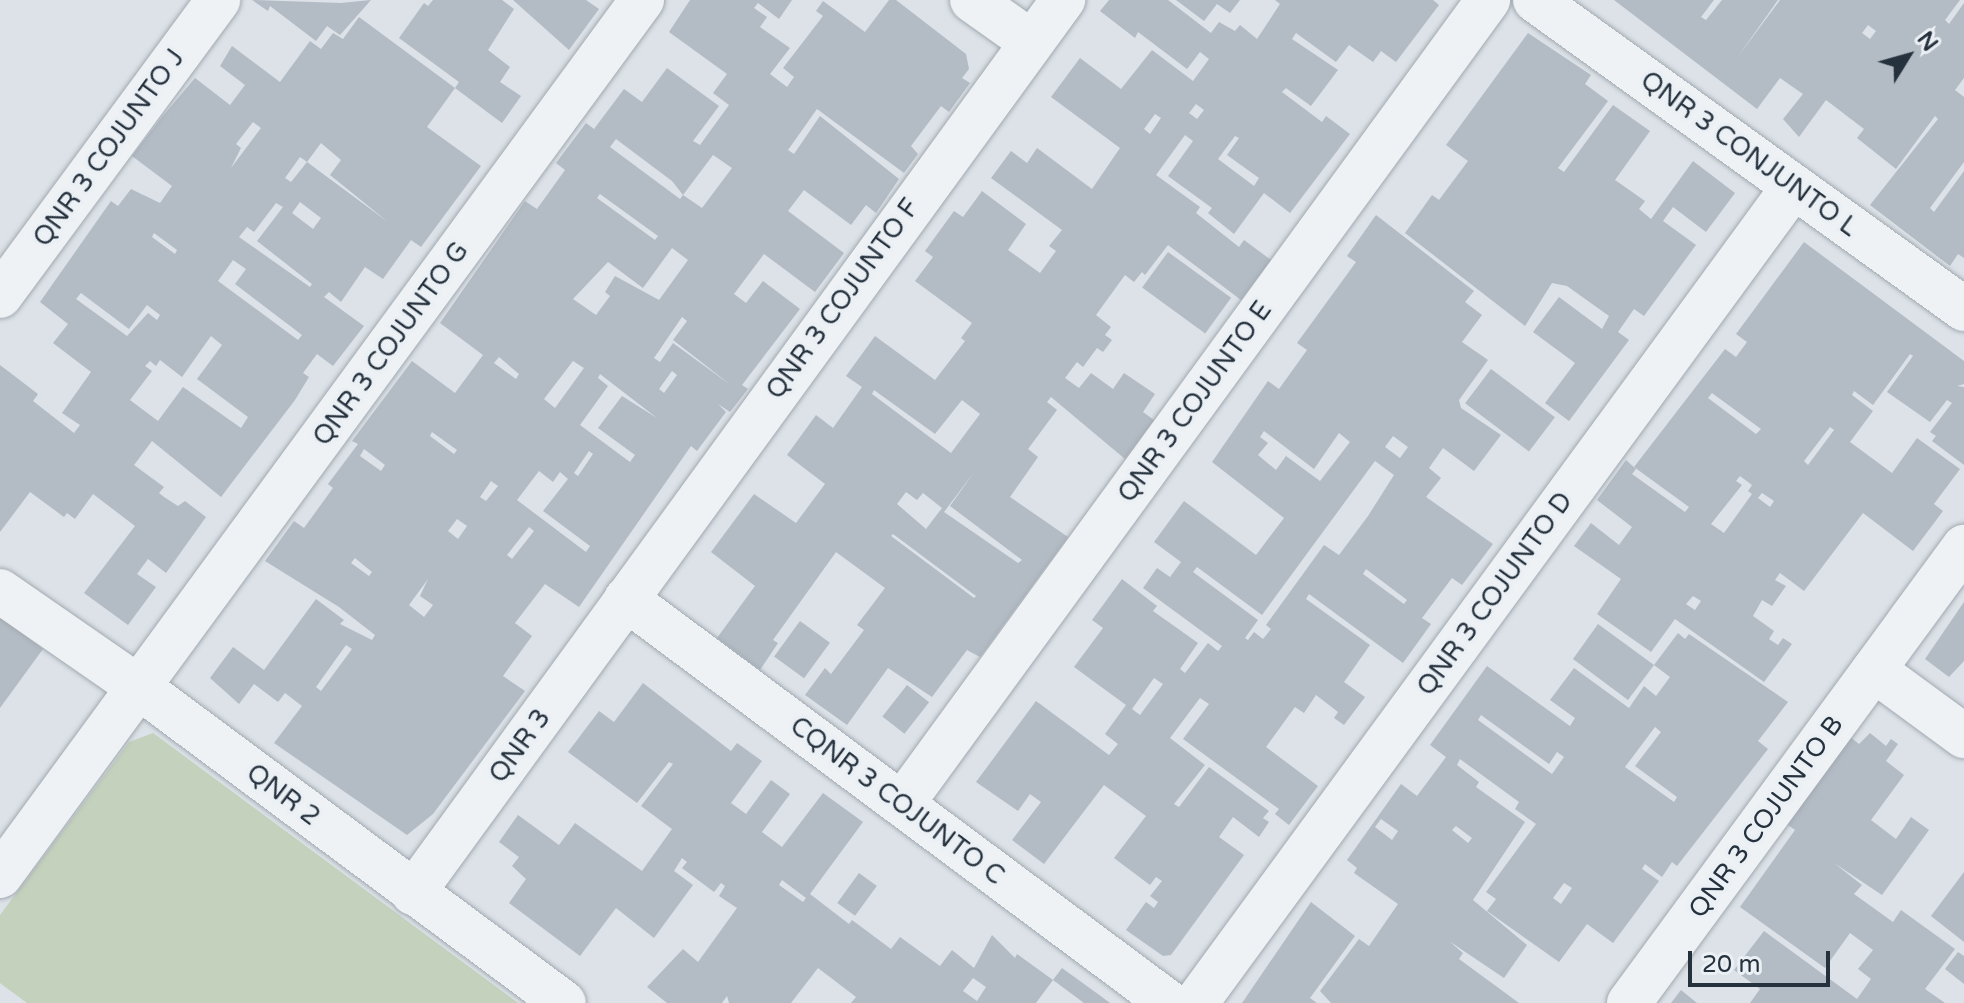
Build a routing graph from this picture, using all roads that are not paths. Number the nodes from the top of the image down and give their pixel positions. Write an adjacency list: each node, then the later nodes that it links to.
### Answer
1 (218, 0): 9 (street, QNR 3 COJUNTO J)
2 (642, 0): 15 (street, QNR 3 COJUNTO G)
3 (972, 0): 7 (street)
4 (1063, 0): 7 (street, QNR 3 COJUNTO F)
5 (1488, 0): 17 (street, QNR 3 COJUNTO E)
6 (1535, 0): 8 (street, QNR 3 CONJUNTO L)
7 (1030, 41): 13 (street, QNR 3 COJUNTO F)
8 (1794, 186): 10 (street, QNR 3 CONJUNTO L); 22 (street, QNR 3 COJUNTO D)
9 (0, 296)
10 (1964, 309)
11 (1964, 547): 14 (street, QNR 3 COJUNTO B)
12 (0, 591): 15 (street, QNR 2)
13 (626, 599): 17 (street, CQNR 3 COJUNTO C); 19 (street, QNR 3)
14 (1874, 670): 16 (street); 23 (street, QNR 3 COJUNTO B)
15 (140, 688): 18 (street, QNR 3 COJUNTO G); 19 (street, QNR 2)
16 (1964, 736)
17 (902, 804): 21 (street, CQNR 3 COJUNTO C)
18 (0, 876)
19 (413, 893): 20 (street, QNR 2)
20 (564, 1003)
21 (1169, 1003)
22 (1196, 1003)
23 (1629, 1003)

